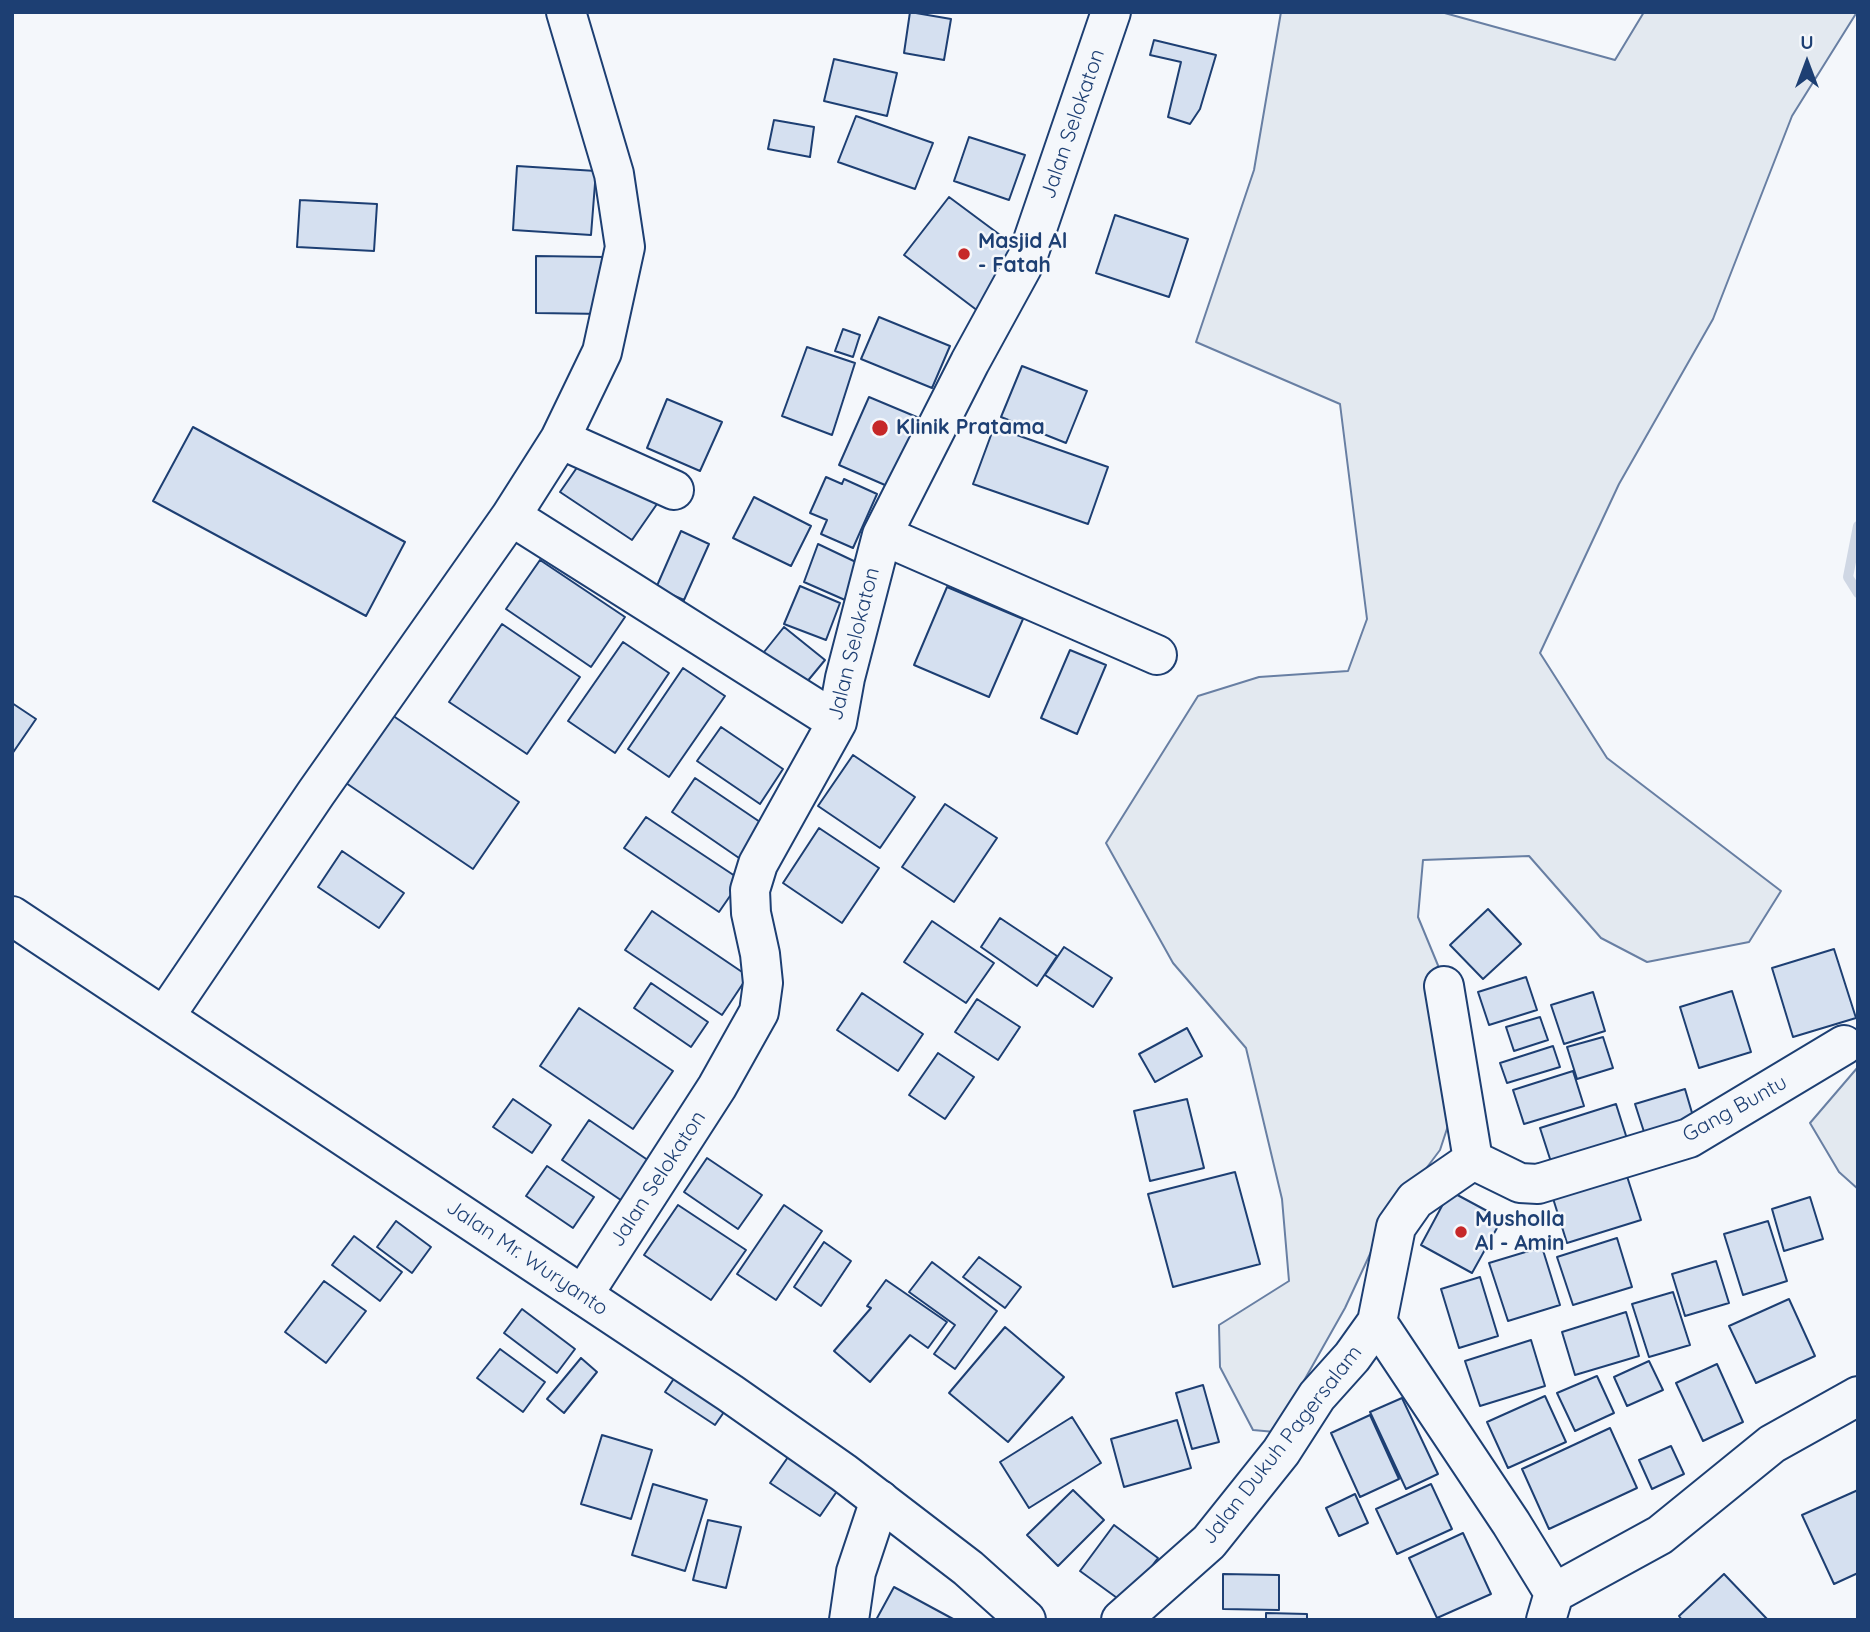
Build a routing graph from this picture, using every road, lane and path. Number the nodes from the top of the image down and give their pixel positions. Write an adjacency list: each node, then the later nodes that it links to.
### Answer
1 (566, 12): 3 (street)
2 (1111, 12): 6 (street, Jalan Selokaton)
3 (561, 439): 4 (street); 5 (street)
4 (674, 490)
5 (511, 516): 8 (street); 11 (street)
6 (882, 535): 7 (street); 8 (street, Jalan Selokaton)
7 (1157, 655)
8 (837, 722): 14 (street, Jalan Selokaton)
9 (12, 916): 11 (street, Jalan Mr. Wuryanto)
10 (1444, 986): 13 (street)
11 (165, 1016): 14 (street, Jalan Mr. Wuryanto)
12 (1844, 1045): 13 (street, Gang Buntu)
13 (1473, 1160): 15 (street, Jalan Dukuh Pagersalam)
14 (583, 1295): 17 (street, Jalan Mr. Wuryanto)
15 (1377, 1322): 18 (street, Jalan Dukuh Pagersalam); 21 (street, Jalan Dukuh Pagersalam)
16 (1858, 1396): 18 (street, Jalan Dukuh Pagersalam)
17 (880, 1500): 19 (street); 20 (street, Jalan Mr. Wuryanto)
18 (1550, 1606)
19 (849, 1620)
20 (1026, 1620)
21 (1121, 1620)

